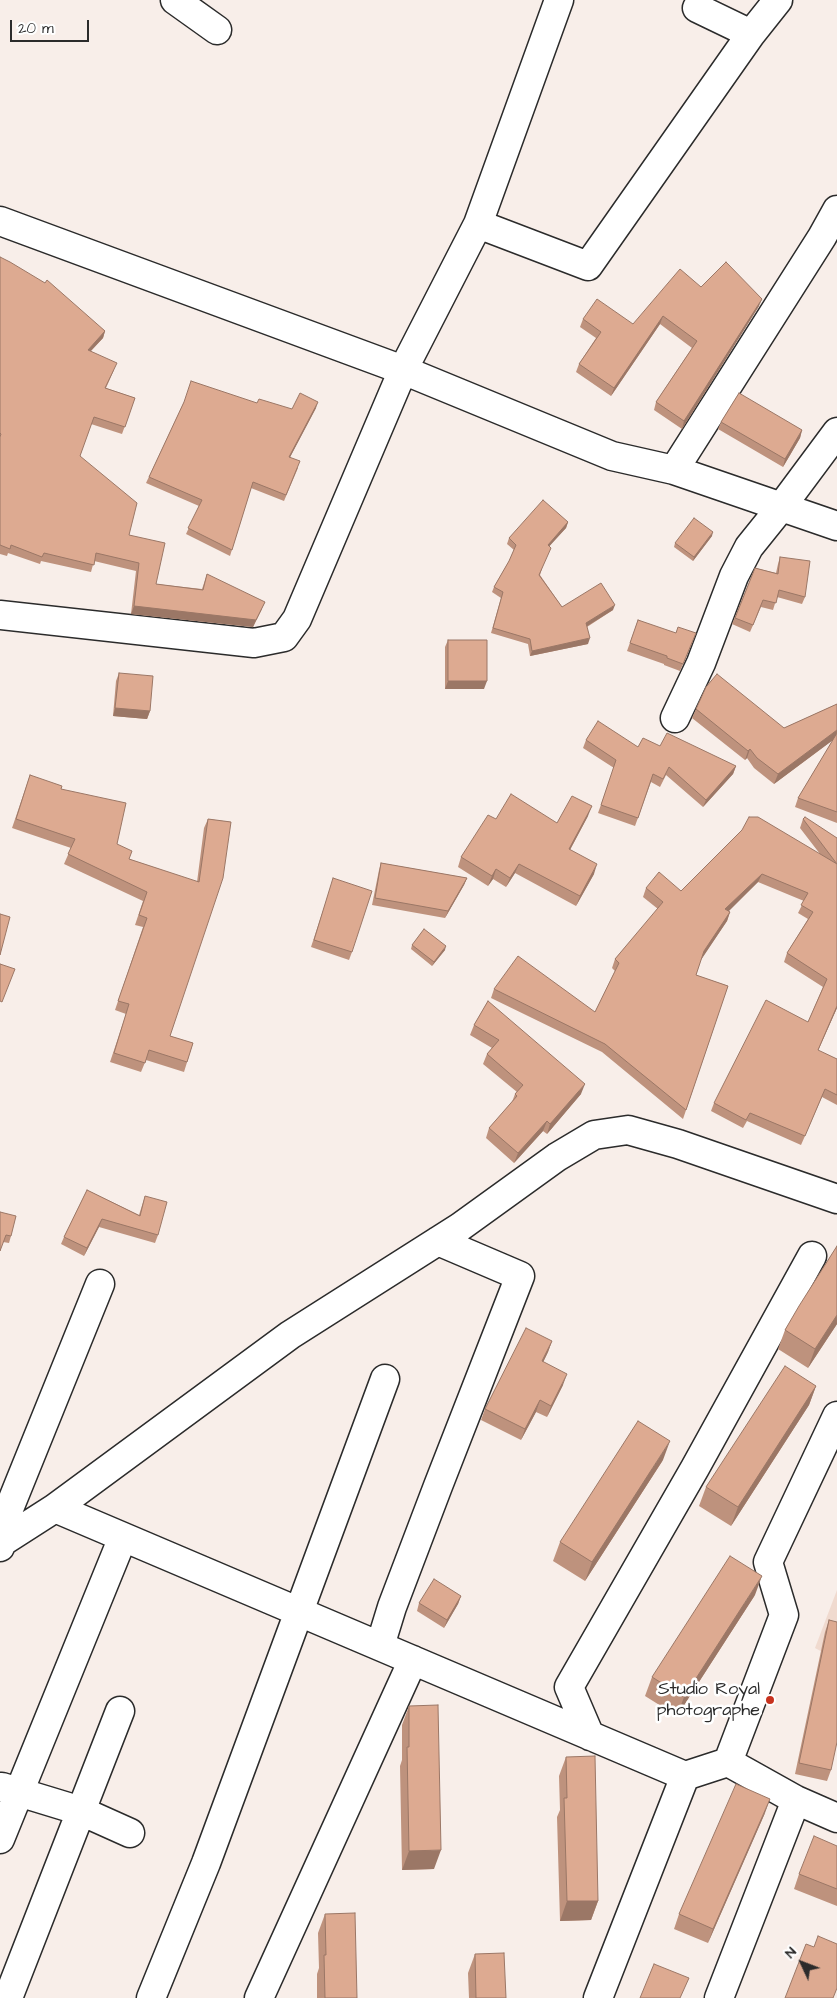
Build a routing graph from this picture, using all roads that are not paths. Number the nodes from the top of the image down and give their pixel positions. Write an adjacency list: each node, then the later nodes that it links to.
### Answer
1 (175, 0): 5 (street)
2 (558, 0): 9 (street)
3 (778, 0): 6 (street)
4 (697, 8): 6 (street)
5 (217, 30)
6 (752, 34): 9 (street)
7 (837, 210): 12 (street)
8 (0, 221): 10 (street)
9 (478, 224): 10 (street)
10 (403, 370): 12 (street); 15 (street)
11 (837, 432): 13 (street)
12 (674, 470): 13 (street)
13 (782, 506): 14 (street); 16 (street)
14 (837, 526)
15 (0, 615)
16 (675, 718)
17 (837, 1199): 18 (street)
18 (438, 1241): 23 (street); 27 (street)
19 (812, 1256): 30 (street)
20 (100, 1284): 25 (street)
21 (385, 1379): 26 (street)
22 (837, 1416): 31 (street)
23 (55, 1508): 24 (street); 25 (street)
24 (123, 1537): 26 (street); 33 (street)
25 (1, 1540)
26 (298, 1611): 27 (street); 40 (street)
27 (380, 1646): 28 (street)
28 (413, 1660): 30 (street); 41 (street)
29 (120, 1711): 35 (street)
30 (590, 1736): 32 (street)
31 (728, 1762): 32 (street); 34 (street)
32 (685, 1776): 42 (street)
33 (9, 1789): 35 (street); 38 (street)
34 (796, 1800): 36 (street); 43 (street)
35 (81, 1811): 37 (street); 39 (street)
36 (837, 1818)
37 (130, 1833)
38 (0, 1839)
39 (8, 1998)
40 (151, 1998)
41 (259, 1998)
42 (598, 1998)
43 (719, 1998)

